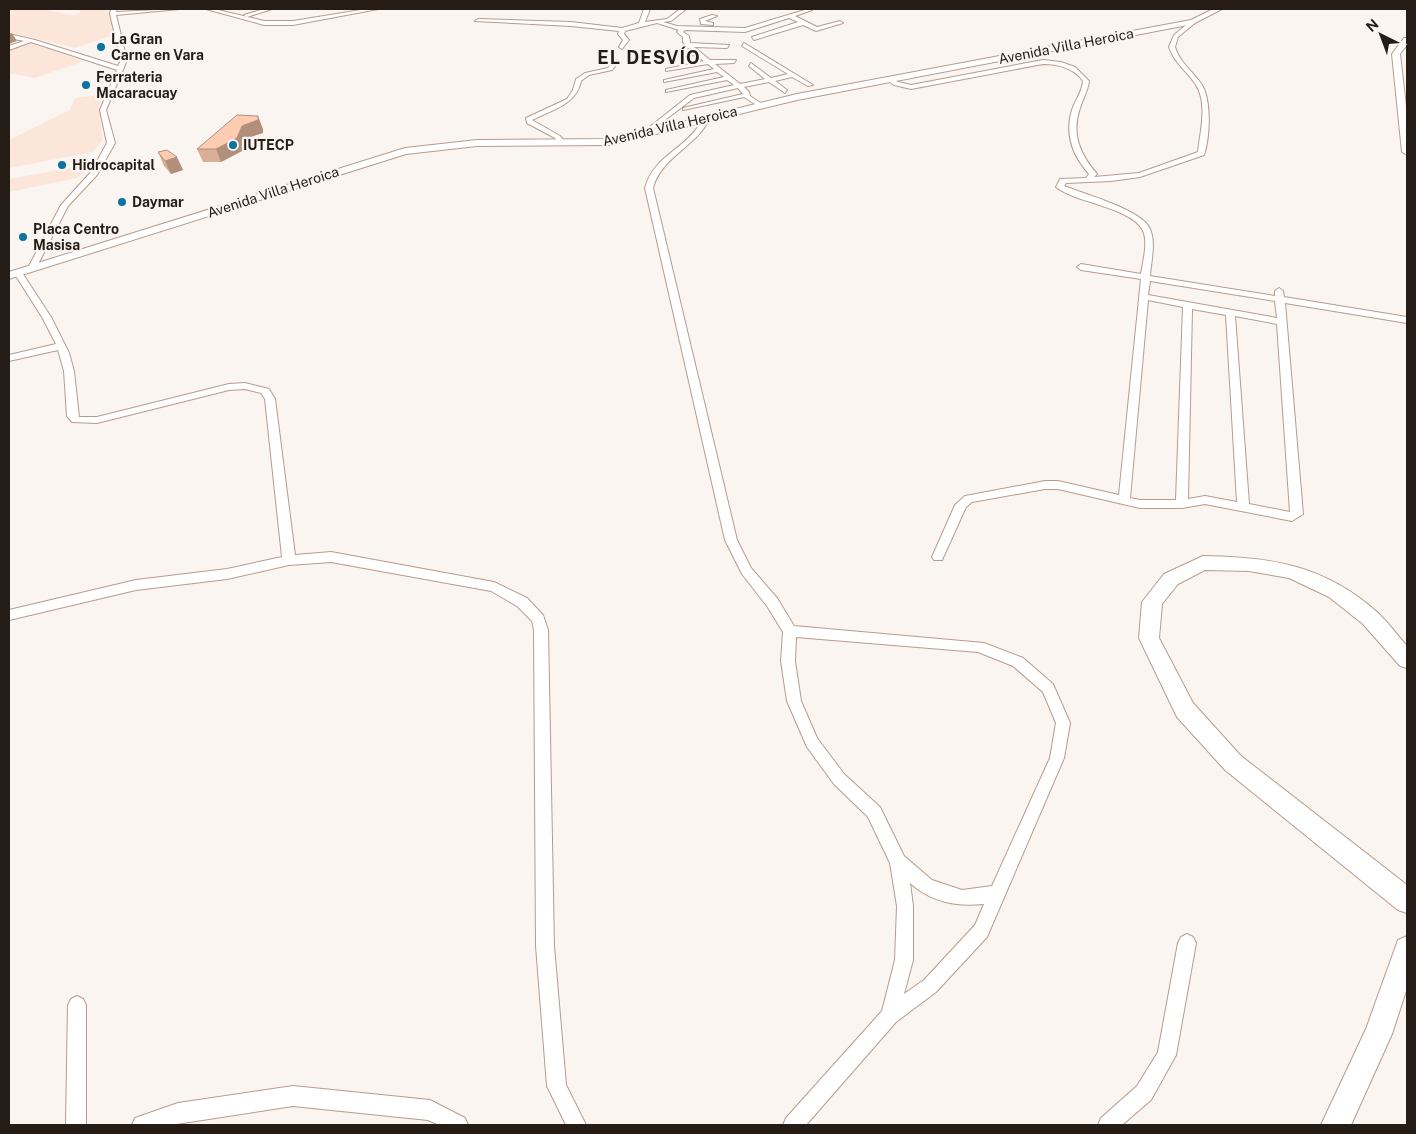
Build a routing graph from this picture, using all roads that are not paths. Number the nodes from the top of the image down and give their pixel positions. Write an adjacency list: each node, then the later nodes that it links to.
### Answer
1 (158, 9): 12 (street)
2 (176, 9): 12 (street)
3 (209, 9): 7 (street)
4 (220, 9): 13 (street)
5 (269, 9): 13 (street)
6 (359, 9): 13 (street)
7 (375, 9)
8 (647, 9): 22 (street)
9 (683, 9): 19 (street)
10 (1218, 9): 18 (main road, Avenida Villa Heroica)
11 (809, 10): 15 (street)
12 (114, 12): 47 (street)
13 (247, 15)
14 (714, 16): 23 (street)
15 (790, 16): 20 (street); 26 (street)
16 (478, 21): 25 (street)
17 (734, 22): 23 (street)
18 (1193, 22): 52 (main road, Avenida Villa Heroica); 66 (street)
19 (659, 23): 22 (street); 24 (street)
20 (802, 23): 21 (street); 29 (street)
21 (840, 23)
22 (641, 24): 25 (street)
23 (711, 24): 26 (street)
24 (684, 28): 26 (street); 33 (street)
25 (622, 30): 36 (street)
26 (699, 30)
27 (9, 36): 32 (street)
28 (724, 38): 30 (street)
29 (754, 38)
30 (733, 39)
31 (1407, 40): 65 (main road)
32 (33, 41): 37 (street); 47 (street)
33 (688, 45): 35 (street); 40 (street)
34 (744, 45): 50 (street)
35 (728, 46)
36 (622, 47)
37 (9, 48)
38 (729, 53): 42 (street)
39 (675, 54): 40 (street)
40 (697, 54): 41 (street); 45 (street)
41 (714, 54)
42 (721, 54)
43 (616, 61): 64 (street)
44 (734, 61): 45 (street)
45 (708, 62): 48 (street); 49 (street)
46 (751, 64): 53 (street)
47 (121, 69): 68 (street)
48 (668, 70)
49 (718, 70): 51 (street); 54 (street)
50 (793, 75): 53 (street); 55 (street)
51 (727, 78): 56 (street); 58 (street)
52 (888, 79): 60 (main road, Avenida Villa Heroica); 66 (street)
53 (770, 80): 56 (street); 57 (street)
54 (666, 81)
55 (810, 85)
56 (738, 87): 59 (street); 63 (street)
57 (785, 90)
58 (668, 91)
59 (746, 95): 60 (street); 61 (street)
60 (760, 105): 62 (main road, Avenida Villa Heroica)
61 (686, 109)
62 (703, 120): 64 (main road, Avenida Villa Heroica); 85 (street)
63 (653, 127)
64 (562, 143): 68 (main road, Avenida Villa Heroica)
65 (1407, 152)
66 (1088, 180): 70 (street)
67 (1081, 267): 70 (street)
68 (32, 268): 69 (main road, Avenida Villa Heroica)
69 (14, 274): 77 (street)
70 (1146, 276): 71 (street); 72 (street)
71 (1280, 295): 75 (street); 76 (street)
72 (1144, 297): 73 (street); 79 (street)
73 (1188, 305): 74 (street); 80 (street)
74 (1230, 312): 76 (street); 81 (street)
75 (1407, 320)
76 (1282, 322): 81 (street)
77 (61, 346): 78 (street); 83 (street)
78 (9, 358)
79 (1124, 500): 80 (street); 82 (street)
80 (1182, 504): 81 (street)
81 (1243, 508)
82 (938, 558)
83 (289, 560): 84 (street); 97 (street)
84 (9, 615)
85 (790, 631): 87 (street); 88 (street)
86 (1407, 660): 89 (highway)
87 (898, 862): 88 (street); 93 (street)
88 (997, 894): 93 (street)
89 (1407, 901)
90 (1187, 943): 99 (street)
91 (1407, 949): 100 (highway)
92 (77, 1005): 94 (street)
93 (890, 1016): 98 (street)
94 (76, 1125)
95 (142, 1125): 96 (street)
96 (458, 1125)
97 (576, 1125)
98 (793, 1125)
99 (1108, 1125)
100 (1336, 1125)

